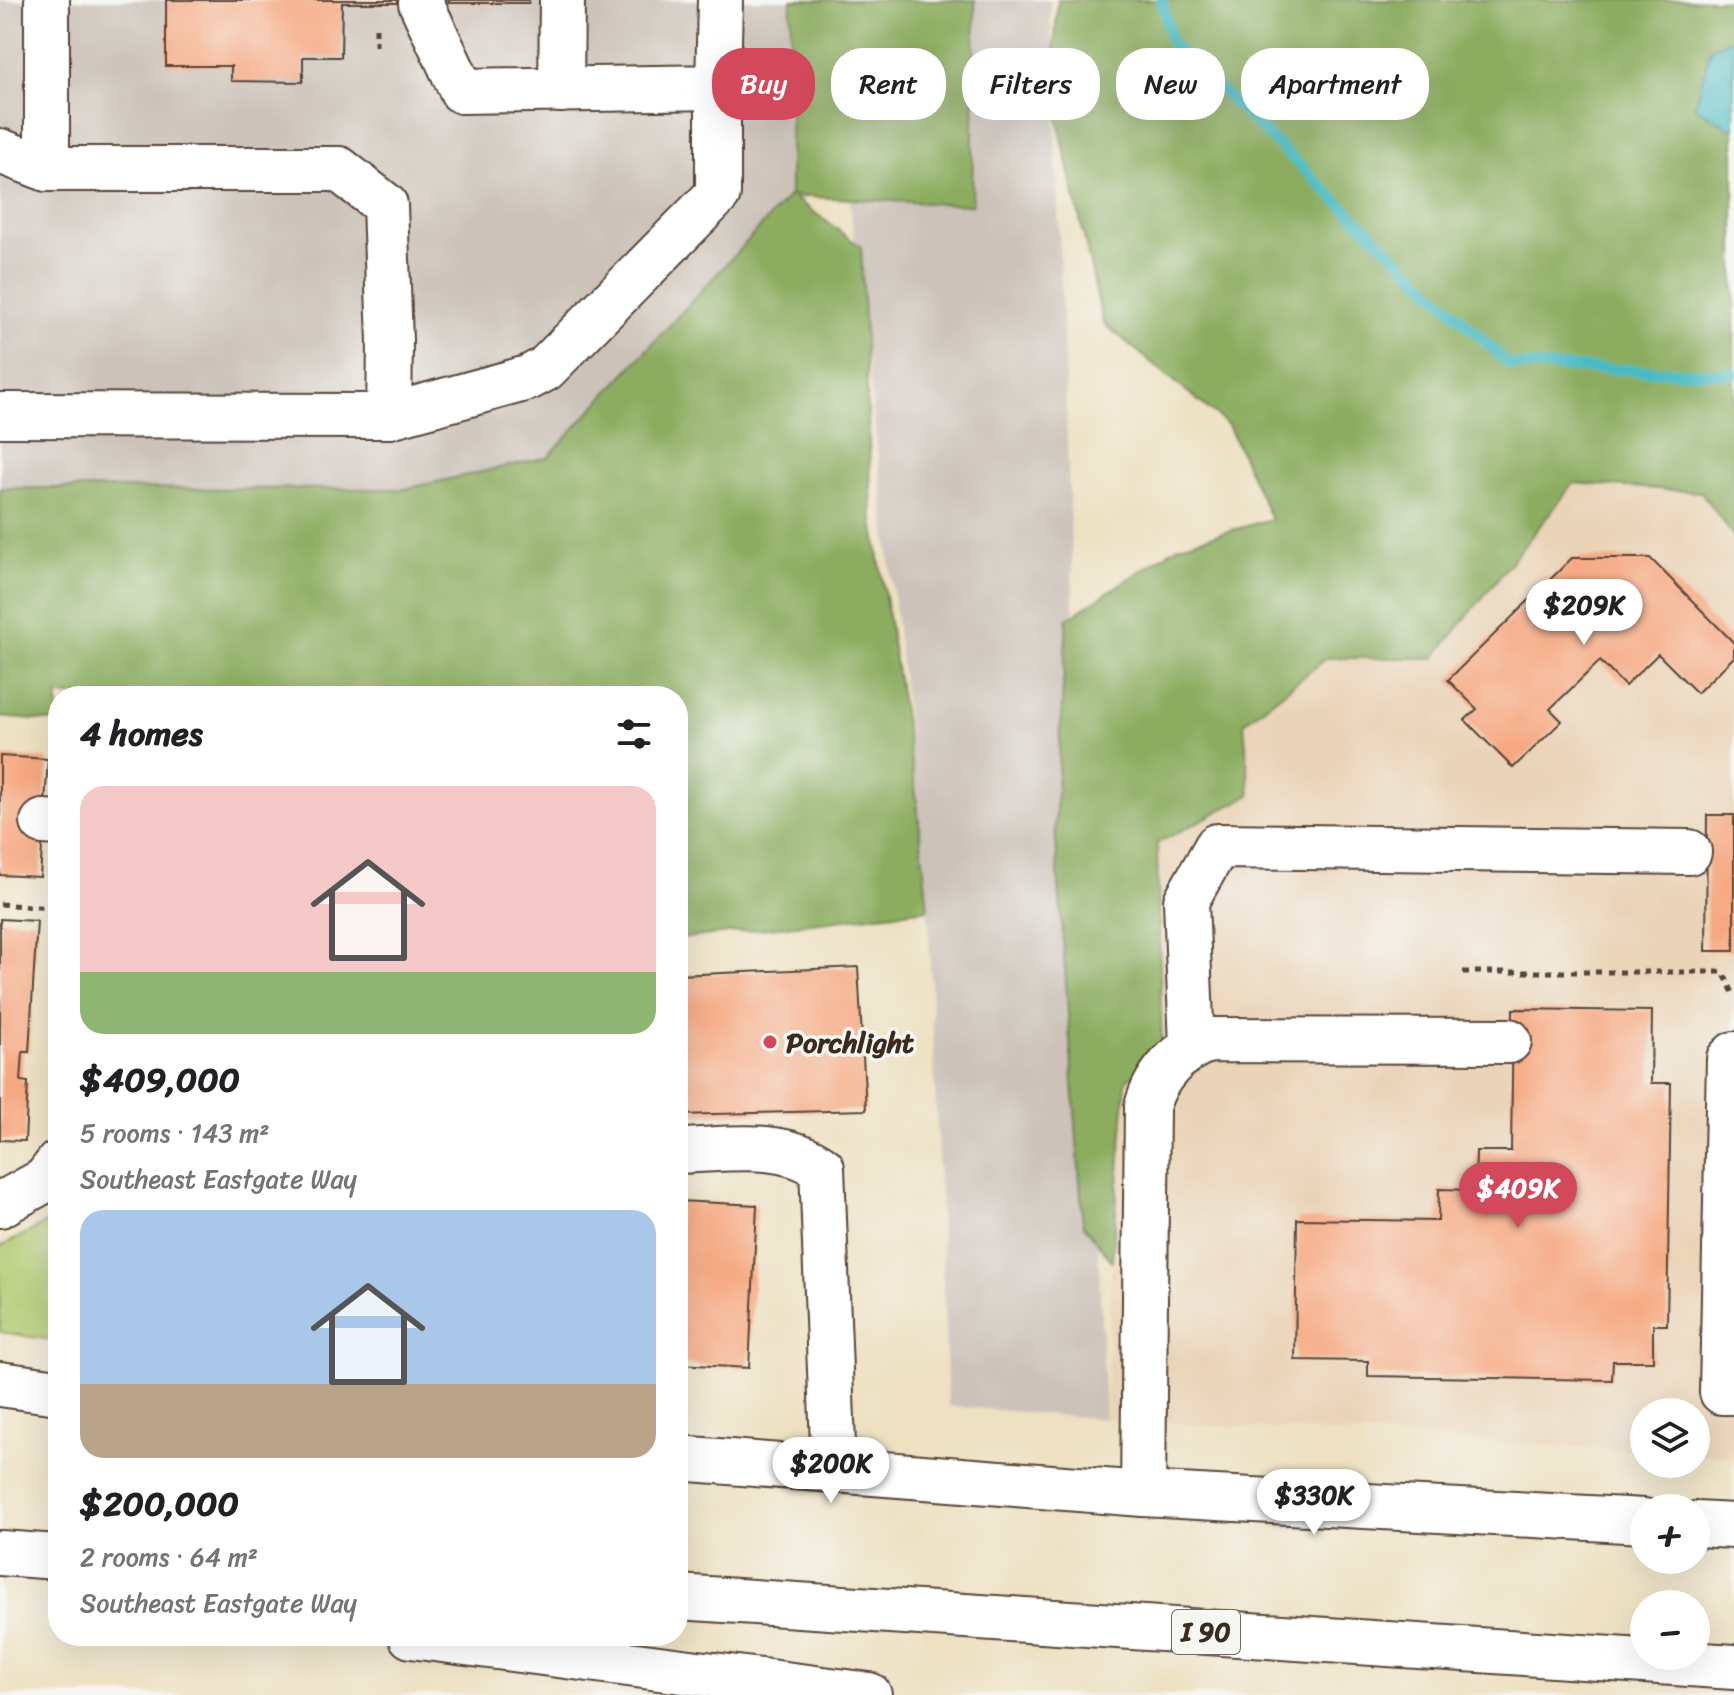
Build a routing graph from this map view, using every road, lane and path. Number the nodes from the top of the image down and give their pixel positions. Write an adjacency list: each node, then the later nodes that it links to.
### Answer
1 (47, 0): 12 (main road)
2 (562, 0): 9 (main road)
3 (720, 0): 7 (main road)
4 (421, 3): 9 (main road)
5 (376, 28): 6 (path)
6 (376, 47)
7 (719, 48)
8 (712, 87): 9 (main road)
9 (561, 90)
10 (718, 120): 14 (main road)
11 (0, 151): 12 (main road)
12 (47, 169): 14 (main road)
13 (0, 415): 14 (main road)
14 (389, 416)
15 (1689, 852): 21 (main road)
16 (0, 904): 17 (path)
17 (48, 908)
18 (1463, 972): 19 (path)
19 (1734, 995)
20 (1509, 1041): 21 (main road)
21 (1192, 1046): 31 (main road)
22 (1734, 1054): 28 (main road)
23 (688, 1151): 30 (main road)
24 (48, 1176): 25 (main road)
25 (0, 1205)
26 (0, 1384): 27 (main road)
27 (48, 1391)
28 (1734, 1392)
29 (688, 1459): 30 (main road)
30 (834, 1471): 31 (main road)
31 (1143, 1494): 32 (main road)
32 (1630, 1520)
33 (1710, 1525): 34 (main road)
34 (1734, 1526)
35 (0, 1553): 36 (main road)
36 (48, 1556)
37 (688, 1598): 39 (main road, I 90)
38 (489, 1646): 40 (main road)
39 (1734, 1667)
40 (869, 1695)

